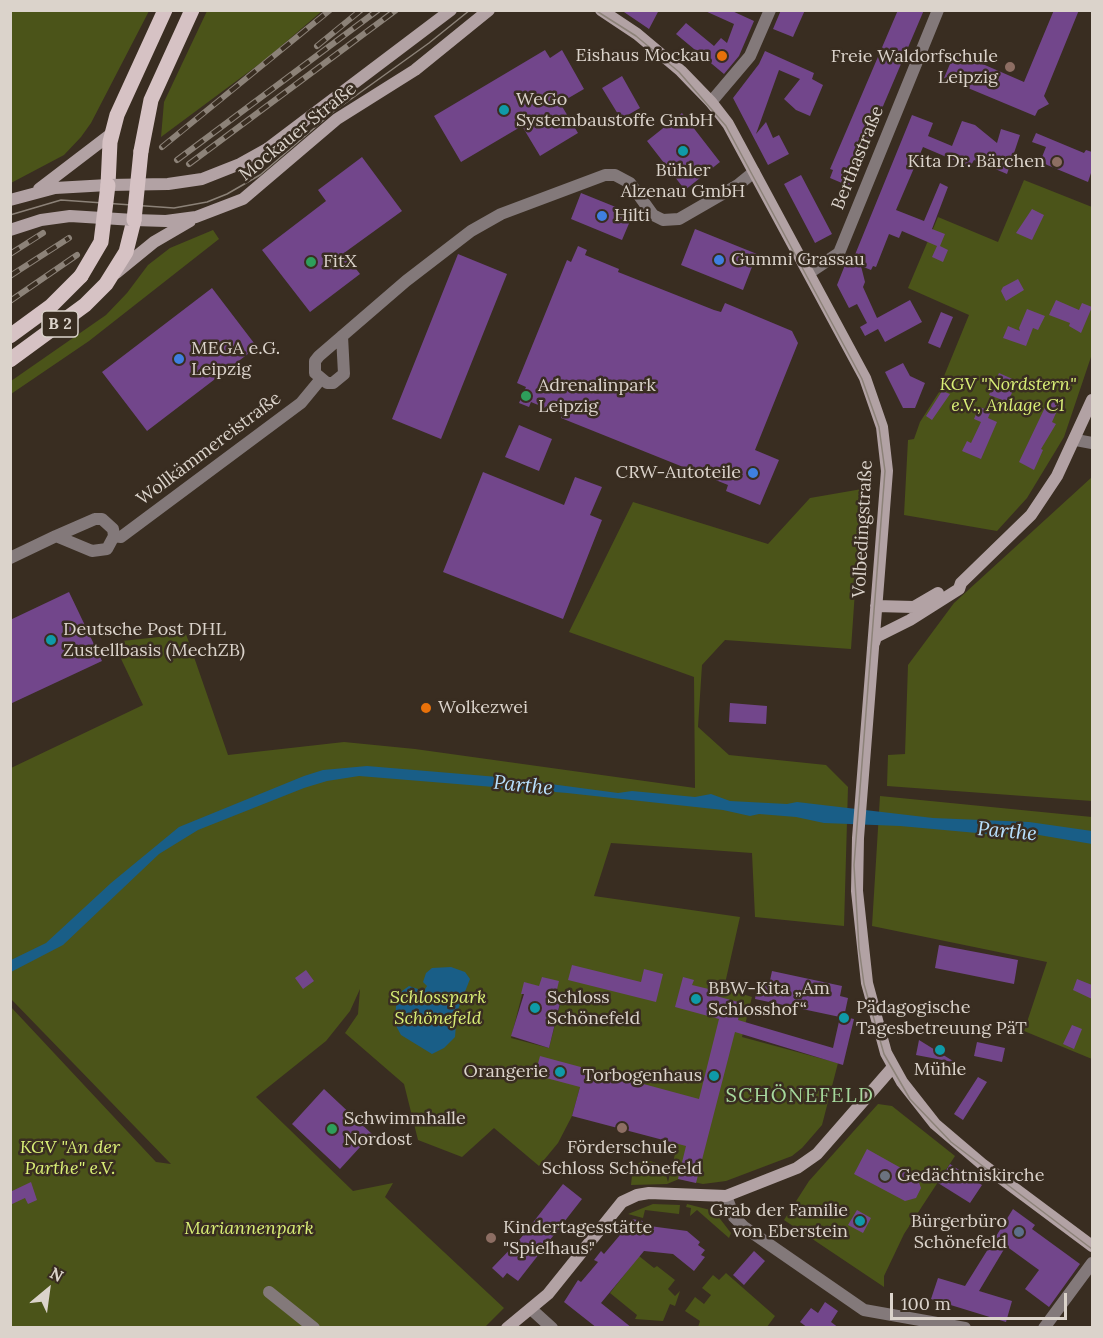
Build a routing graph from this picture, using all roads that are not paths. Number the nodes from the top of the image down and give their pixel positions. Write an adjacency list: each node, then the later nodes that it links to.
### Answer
1 (165, 10): 9 (main road, B 2)
2 (192, 10): 12 (main road, B 2, bridge)
3 (451, 10): 12 (main road, Mockauer Straße, bridge)
4 (489, 10): 16 (main road, Mockauer Straße)
5 (601, 10): 8 (main road, Volbedingstraße)
6 (770, 10): 8 (street)
7 (938, 10): 19 (street, Berthastraße)
8 (711, 102): 10 (main road, Volbedingstraße)
9 (111, 134): 11 (main road, B 2); 13 (main road)
10 (754, 171): 19 (main road, Volbedingstraße); 22 (street)
11 (108, 185): 12 (main road, Mockauer Straße, bridge); 13 (main road, Mockauer Straße); 15 (main road, B 2, bridge)
12 (138, 185): 17 (main road, B 2, bridge)
13 (36, 191): 14 (main road)
14 (10, 200)
15 (106, 217): 17 (main road, Mockauer Straße, bridge); 18 (main road, Mockauer Straße, bridge); 21 (main road, B 2, bridge)
16 (196, 217): 17 (main road, Mockauer Straße); 20 (main road)
17 (134, 220): 20 (main road, B 2)
18 (10, 230)
19 (809, 273): 32 (main road, Volbedingstraße)
20 (109, 280): 23 (main road, B 2)
21 (10, 336)
22 (342, 336): 24 (street); 24 (street, Wollkämmereistraße)
23 (10, 360)
24 (320, 380): 29 (street, Wollkämmereistraße)
25 (1092, 400): 26 (main road)
26 (1076, 440): 27 (street); 31 (main road)
27 (1092, 444)
28 (56, 536): 29 (street, Wollkämmereistraße); 29 (street); 30 (street)
29 (114, 536)
30 (10, 558)
31 (961, 583): 32 (main road); 33 (main road)
32 (876, 606): 33 (main road, Volbedingstraße)
33 (874, 643): 34 (main road, Volbedingstraße)
34 (893, 1067): 35 (main road); 36 (main road, Volbedingstraße)
35 (726, 1196): 39 (main road); 40 (street)
36 (1092, 1246)
37 (1092, 1263): 44 (street)
38 (269, 1292): 41 (street)
39 (531, 1309): 42 (main road); 43 (street)
40 (965, 1327)
41 (314, 1328)
42 (507, 1328)
43 (552, 1328)
44 (1044, 1328)

